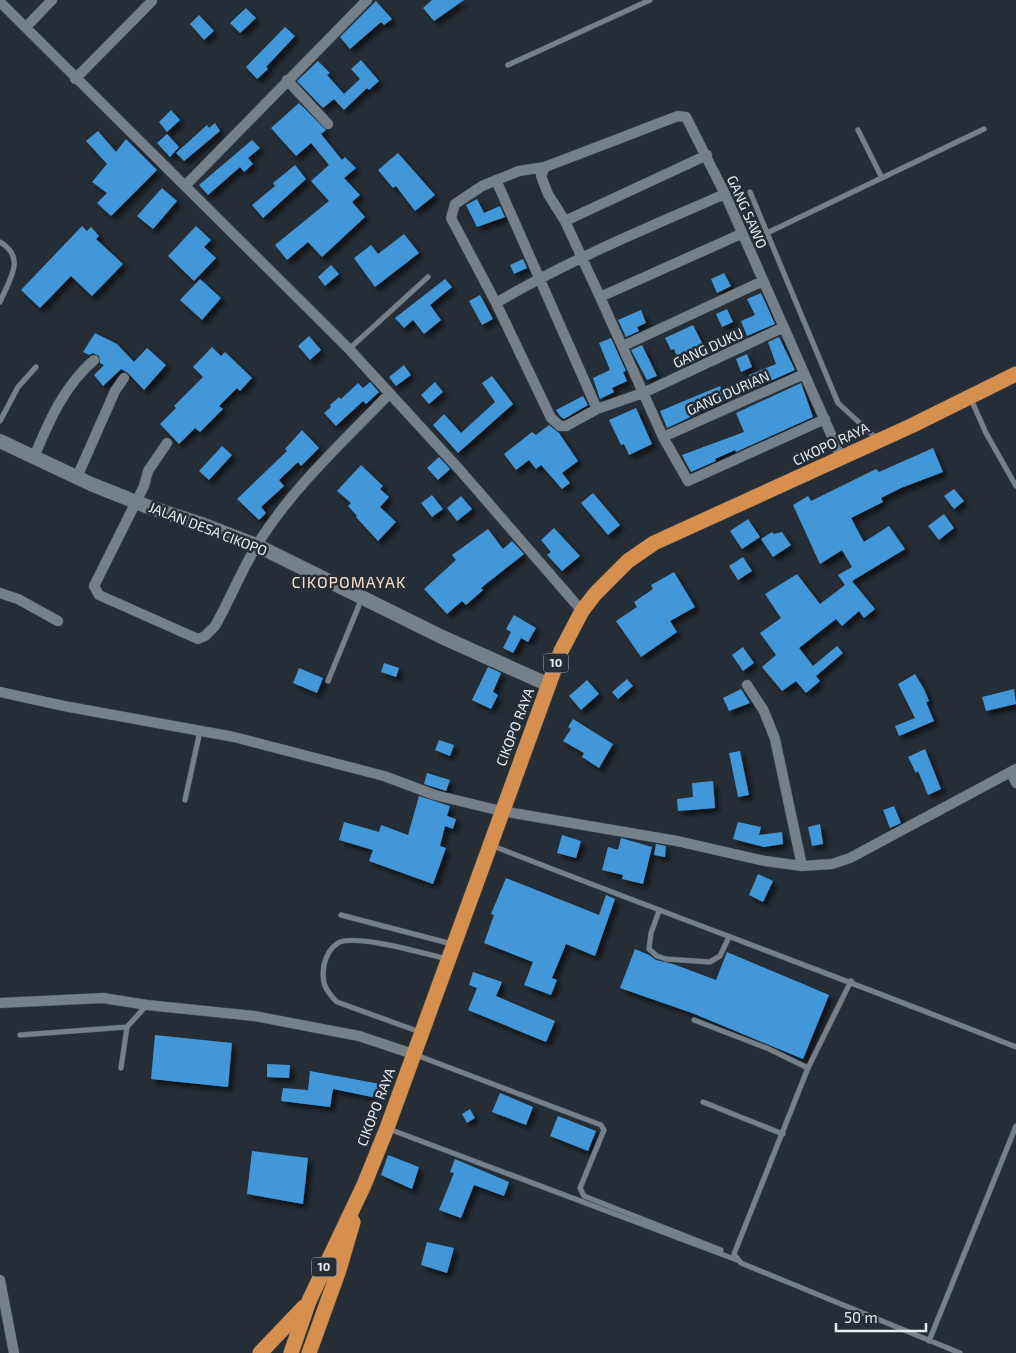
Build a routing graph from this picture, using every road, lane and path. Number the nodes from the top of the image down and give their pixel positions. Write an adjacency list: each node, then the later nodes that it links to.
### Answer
1 (52, 0): 6 (street)
2 (367, 0): 9 (street)
3 (650, 0): 7 (lane)
4 (152, 1): 8 (street)
5 (0, 2): 6 (street)
6 (26, 26): 8 (street)
7 (508, 65)
8 (75, 78): 17 (street)
9 (287, 80): 10 (street); 17 (street)
10 (328, 124)
11 (984, 129): 15 (lane)
12 (858, 130): 15 (lane)
13 (707, 155): 14 (street, GANG SAWO); 19 (street, GANG SAWO); 20 (street)
14 (545, 167): 16 (street, GANG SAWO); 20 (street)
15 (882, 178): 22 (lane)
16 (496, 180): 26 (street); 30 (street, GANG SAWO)
17 (185, 186): 33 (street)
18 (750, 192): 22 (lane)
19 (725, 194): 21 (street, GANG SAWO); 24 (street)
20 (565, 221): 24 (street)
21 (741, 234): 27 (street, GANG SAWO); 28 (street)
22 (767, 234): 46 (lane)
23 (0, 242): 29 (lane)
24 (581, 257): 26 (street); 28 (street)
25 (428, 277): 33 (lane)
26 (540, 277): 30 (street); 42 (street)
27 (763, 281): 31 (street, GANG SAWO); 32 (street)
28 (600, 297): 32 (street)
29 (0, 302)
30 (496, 303): 42 (street, GANG DUKU)
31 (784, 327): 36 (street, GANG SAWO); 39 (street, GANG DUKU)
32 (623, 346): 39 (street)
33 (349, 349): 40 (street)
34 (94, 360): 49 (street)
35 (36, 367): 44 (lane)
36 (804, 374): 43 (street, GANG SAWO); 45 (street, GANG DURIAN)
37 (1016, 374): 41 (highway, CIKOPO RAYA / 10)
38 (124, 378): 51 (street)
39 (643, 393): 42 (street, GANG DUKU); 45 (street)
40 (389, 394): 54 (street); 57 (street)
41 (970, 396): 46 (highway, CIKOPO RAYA / 10); 52 (lane)
42 (597, 409)
43 (825, 419): 45 (street); 50 (street, GANG SAWO)
44 (0, 421)
45 (663, 438)
46 (878, 440): 50 (highway, CIKOPO RAYA / 10)
47 (0, 441): 49 (main road, JALAN DESA CIKOPO)
48 (167, 444): 53 (street)
49 (34, 457): 51 (main road, JALAN DESA CIKOPO)
50 (841, 457): 57 (highway, CIKOPO RAYA / 10)
51 (77, 477): 53 (main road, JALAN DESA CIKOPO)
52 (1016, 486)
53 (136, 502): 54 (main road, JALAN DESA CIKOPO); 54 (street)
54 (256, 545): 56 (main road, JALAN DESA CIKOPO)
55 (0, 593): 58 (street)
56 (362, 598): 59 (lane); 60 (main road, JALAN DESA CIKOPO)
57 (582, 611): 60 (highway, CIKOPO RAYA / 10)
58 (58, 621)
59 (328, 681)
60 (549, 685): 67 (highway, CIKOPO RAYA / 10)
61 (747, 685): 69 (street)
62 (0, 692): 63 (street)
63 (201, 731): 66 (lane); 67 (street)
64 (1014, 771): 65 (street); 69 (street)
65 (1016, 783)
66 (186, 800)
67 (501, 811): 68 (highway, CIKOPO RAYA / 10); 69 (street)
68 (490, 844): 70 (lane); 73 (highway, CIKOPO RAYA / 10)
69 (802, 866)
70 (660, 911): 72 (lane); 72 (lane)
71 (340, 915): 73 (lane)
72 (729, 937): 75 (lane)
73 (452, 944): 74 (highway, CIKOPO RAYA / 10)
74 (448, 959): 80 (highway, CIKOPO RAYA / 10); 80 (lane)
75 (851, 981): 82 (lane); 85 (lane)
76 (0, 1003): 77 (street)
77 (147, 1005): 79 (lane); 83 (street)
78 (694, 1020): 85 (lane)
79 (127, 1027): 81 (lane); 84 (lane)
80 (421, 1032): 83 (highway, CIKOPO RAYA / 10)
81 (20, 1035)
82 (1016, 1047)
83 (413, 1054): 88 (highway, CIKOPO RAYA / 10); 91 (lane)
84 (121, 1068)
85 (808, 1068): 89 (lane)
86 (703, 1102): 89 (lane)
87 (1016, 1126): 95 (lane)
88 (386, 1128): 90 (highway, CIKOPO RAYA / 10); 92 (lane)
89 (782, 1134): 92 (lane)
90 (364, 1185): 94 (highway, CIKOPO RAYA / 10); 99 (highway, CIKOPO RAYA / 10)
91 (721, 1250)
92 (737, 1260): 95 (lane)
93 (0, 1280): 96 (street)
94 (308, 1301): 97 (highway); 98 (highway, CIKOPO RAYA / 10)
95 (929, 1341): 100 (lane)
96 (14, 1353)
97 (260, 1353)
98 (291, 1353)
99 (309, 1353)
100 (960, 1353)

